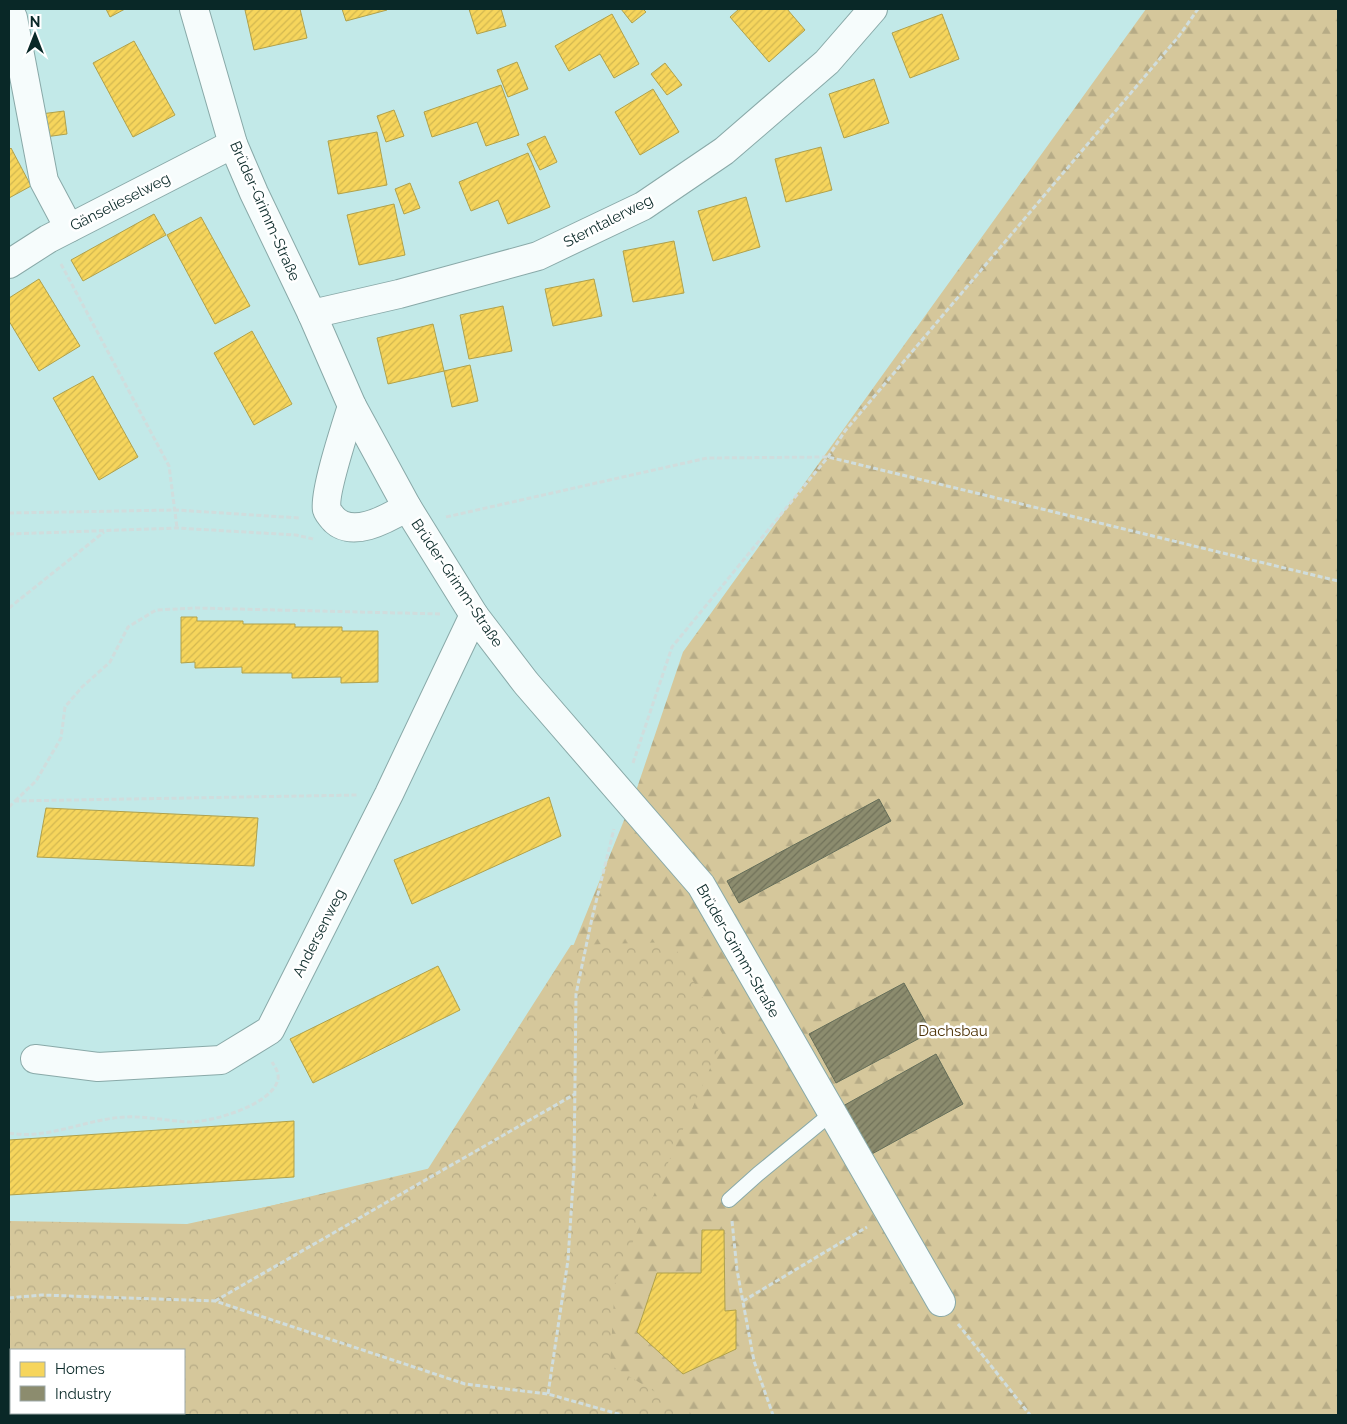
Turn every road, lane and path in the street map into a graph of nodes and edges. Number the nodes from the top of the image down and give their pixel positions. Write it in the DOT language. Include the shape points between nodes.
graph roads {
  1 [pos="194,9"];
  2 [pos="873,9"];
  3 [pos="1198,9"];
  4 [pos="9,10"];
  5 [pos="234,144"];
  6 [pos="58,234"];
  7 [pos="9,264"];
  8 [pos="312,314"];
  9 [pos="352,406"];
  10 [pos="828,457"];
  11 [pos="176,510"];
  12 [pos="327,510"];
  13 [pos="9,513"];
  14 [pos="412,515"];
  15 [pos="177,528"];
  16 [pos="105,531"];
  17 [pos="9,534"];
  18 [pos="314,539"];
  19 [pos="1338,581"];
  20 [pos="9,608"];
  21 [pos="474,615"];
  22 [pos="389,794"];
  23 [pos="622,796"];
  24 [pos="14,801"];
  25 [pos="9,807"];
  26 [pos="256,1038"];
  27 [pos="35,1059"];
  28 [pos="576,1093"];
  29 [pos="832,1114"];
  30 [pos="9,1133"];
  31 [pos="729,1200"];
  32 [pos="890,1214"];
  33 [pos="9,1298"];
  34 [pos="215,1301"];
  35 [pos="743,1301"];
  36 [pos="941,1302"];
  37 [pos="548,1394"];
  38 [pos="622,1415"];
  39 [pos="774,1415"];
  40 [pos="1030,1415"];
  1 -- 5 [label="street, Brüder-Grimm-Straße"];
  2 -- 8 [label="street, Sterntalerweg" via="827,62 724,151 643,206 538,256"];
  3 -- 10 [label="path" via="1179,36 845,431"];
  4 -- 6 [label="street"];
  5 -- 6 [label="street, Gänselieselweg"];
  5 -- 8 [label="street, Brüder-Grimm-Straße"];
  6 -- 7 [label="street, Gänselieselweg"];
  6 -- 11 [label="path" via="169,466"];
  8 -- 9 [label="street, Brüder-Grimm-Straße"];
  9 -- 12 [label="street" via="327,491"];
  9 -- 14 [label="street, Brüder-Grimm-Straße"];
  10 -- 14 [label="path" via="707,458"];
  10 -- 19 [label="path"];
  10 -- 23 [label="path" via="672,647"];
  11 -- 12 [label="path" via="299,518"];
  11 -- 13 [label="path"];
  11 -- 15 [label="path"];
  12 -- 14 [label="street, Brüder-Grimm-Straße" via="336,524 351,527"];
  14 -- 21 [label="street, Brüder-Grimm-Straße"];
  15 -- 16 [label="path"];
  15 -- 18 [label="path" via="296,535"];
  16 -- 17 [label="path"];
  16 -- 20 [label="path"];
  21 -- 22 [label="street, Andersenweg"];
  21 -- 23 [label="street, Brüder-Grimm-Straße" via="526,683"];
  21 -- 24 [label="path" via="195,608 156,610 128,627 110,662 65,707 61,738 36,781"];
  22 -- 24 [label="path"];
  22 -- 26 [label="street, Andersenweg" via="270,1030"];
  23 -- 28 [label="path" via="576,994"];
  23 -- 29 [label="street, Brüder-Grimm-Straße" via="701,885"];
  24 -- 25 [label="path"];
  26 -- 27 [label="street, Andersenweg" via="221,1060 98,1067"];
  26 -- 30 [label="path" via="277,1070 278,1080 268,1094 254,1104 221,1117 190,1122 124,1117 55,1132 22,1136"];
  28 -- 34 [label="path"];
  28 -- 37 [label="path" via="568,1260"];
  29 -- 31 [label="lane"];
  29 -- 32 [label="street, Brüder-Grimm-Straße"];
  31 -- 35 [label="path"];
  32 -- 35 [label="path"];
  32 -- 36 [label="street, Brüder-Grimm-Straße"];
  33 -- 34 [label="path" via="41,1295"];
  34 -- 37 [label="path" via="465,1384"];
  35 -- 39 [label="path" via="754,1361"];
  36 -- 40 [label="path"];
  37 -- 38 [label="path"];
}
